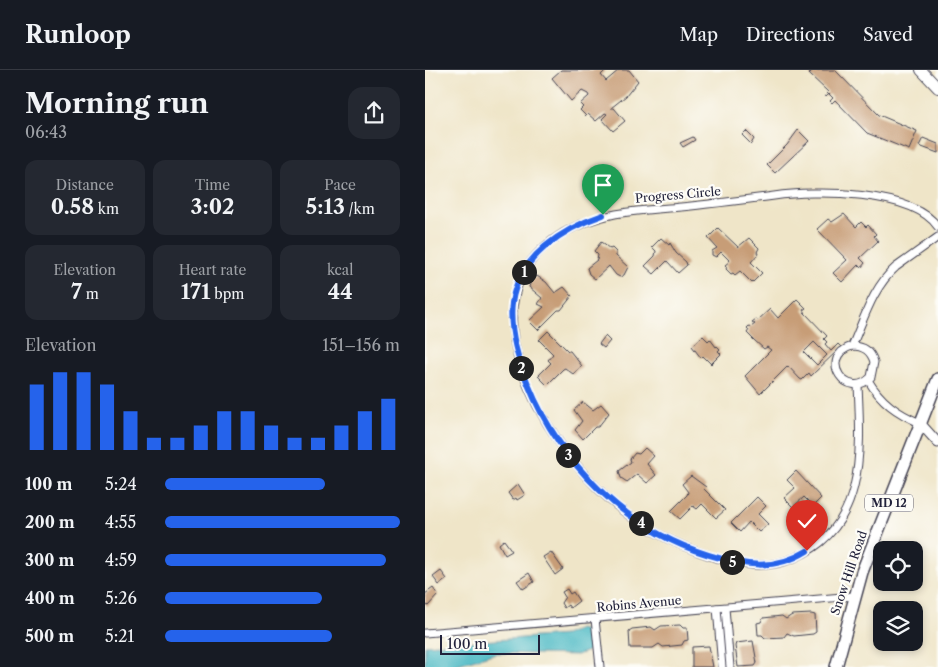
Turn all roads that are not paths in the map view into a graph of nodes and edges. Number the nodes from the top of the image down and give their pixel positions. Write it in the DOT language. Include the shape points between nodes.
graph roads {
  1 [pos="921,70"];
  2 [pos="938,88"];
  3 [pos="938,227"];
  4 [pos="938,237"];
  5 [pos="852,346"];
  6 [pos="938,379"];
  7 [pos="868,380"];
  8 [pos="858,385"];
  9 [pos="920,423"];
  10 [pos="938,443"];
  11 [pos="854,596"];
  12 [pos="721,608"];
  13 [pos="595,619"];
  14 [pos="425,633"];
  15 [pos="600,667"];
  16 [pos="722,667"];
  17 [pos="729,667"];
  18 [pos="836,667"];
  1 -- 2 [label="main road"];
  3 -- 8 [label="street, Progress Circle" via="928,216 902,205 836,192 796,193 618,212 592,219 553,240 530,262 512,302 515,343 521,367 539,409 567,453 606,497 651,530 726,561 747,566 783,562 807,551 835,528 852,497 858,470"];
  4 -- 5 [label="street" via="895,268 883,282"];
  5 -- 7 [label="street" via="864,348 873,356 874,368"];
  5 -- 8 [label="street" via="841,352 836,369 842,379"];
  6 -- 9 [label="main road, Snow Hill Road / MD 12"];
  7 -- 8 [label="street"];
  7 -- 9 [label="street" via="890,408"];
  9 -- 10 [label="street"];
  9 -- 11 [label="main road, Snow Hill Road / MD 12"];
  11 -- 12 [label="street, Robins Avenue"];
  11 -- 18 [label="main road, Snow Hill Road / MD 12"];
  12 -- 13 [label="street, Robins Avenue"];
  12 -- 16 [label="street"];
  12 -- 17 [label="street"];
  13 -- 14 [label="street, Robins Avenue"];
  13 -- 15 [label="street"];
}
